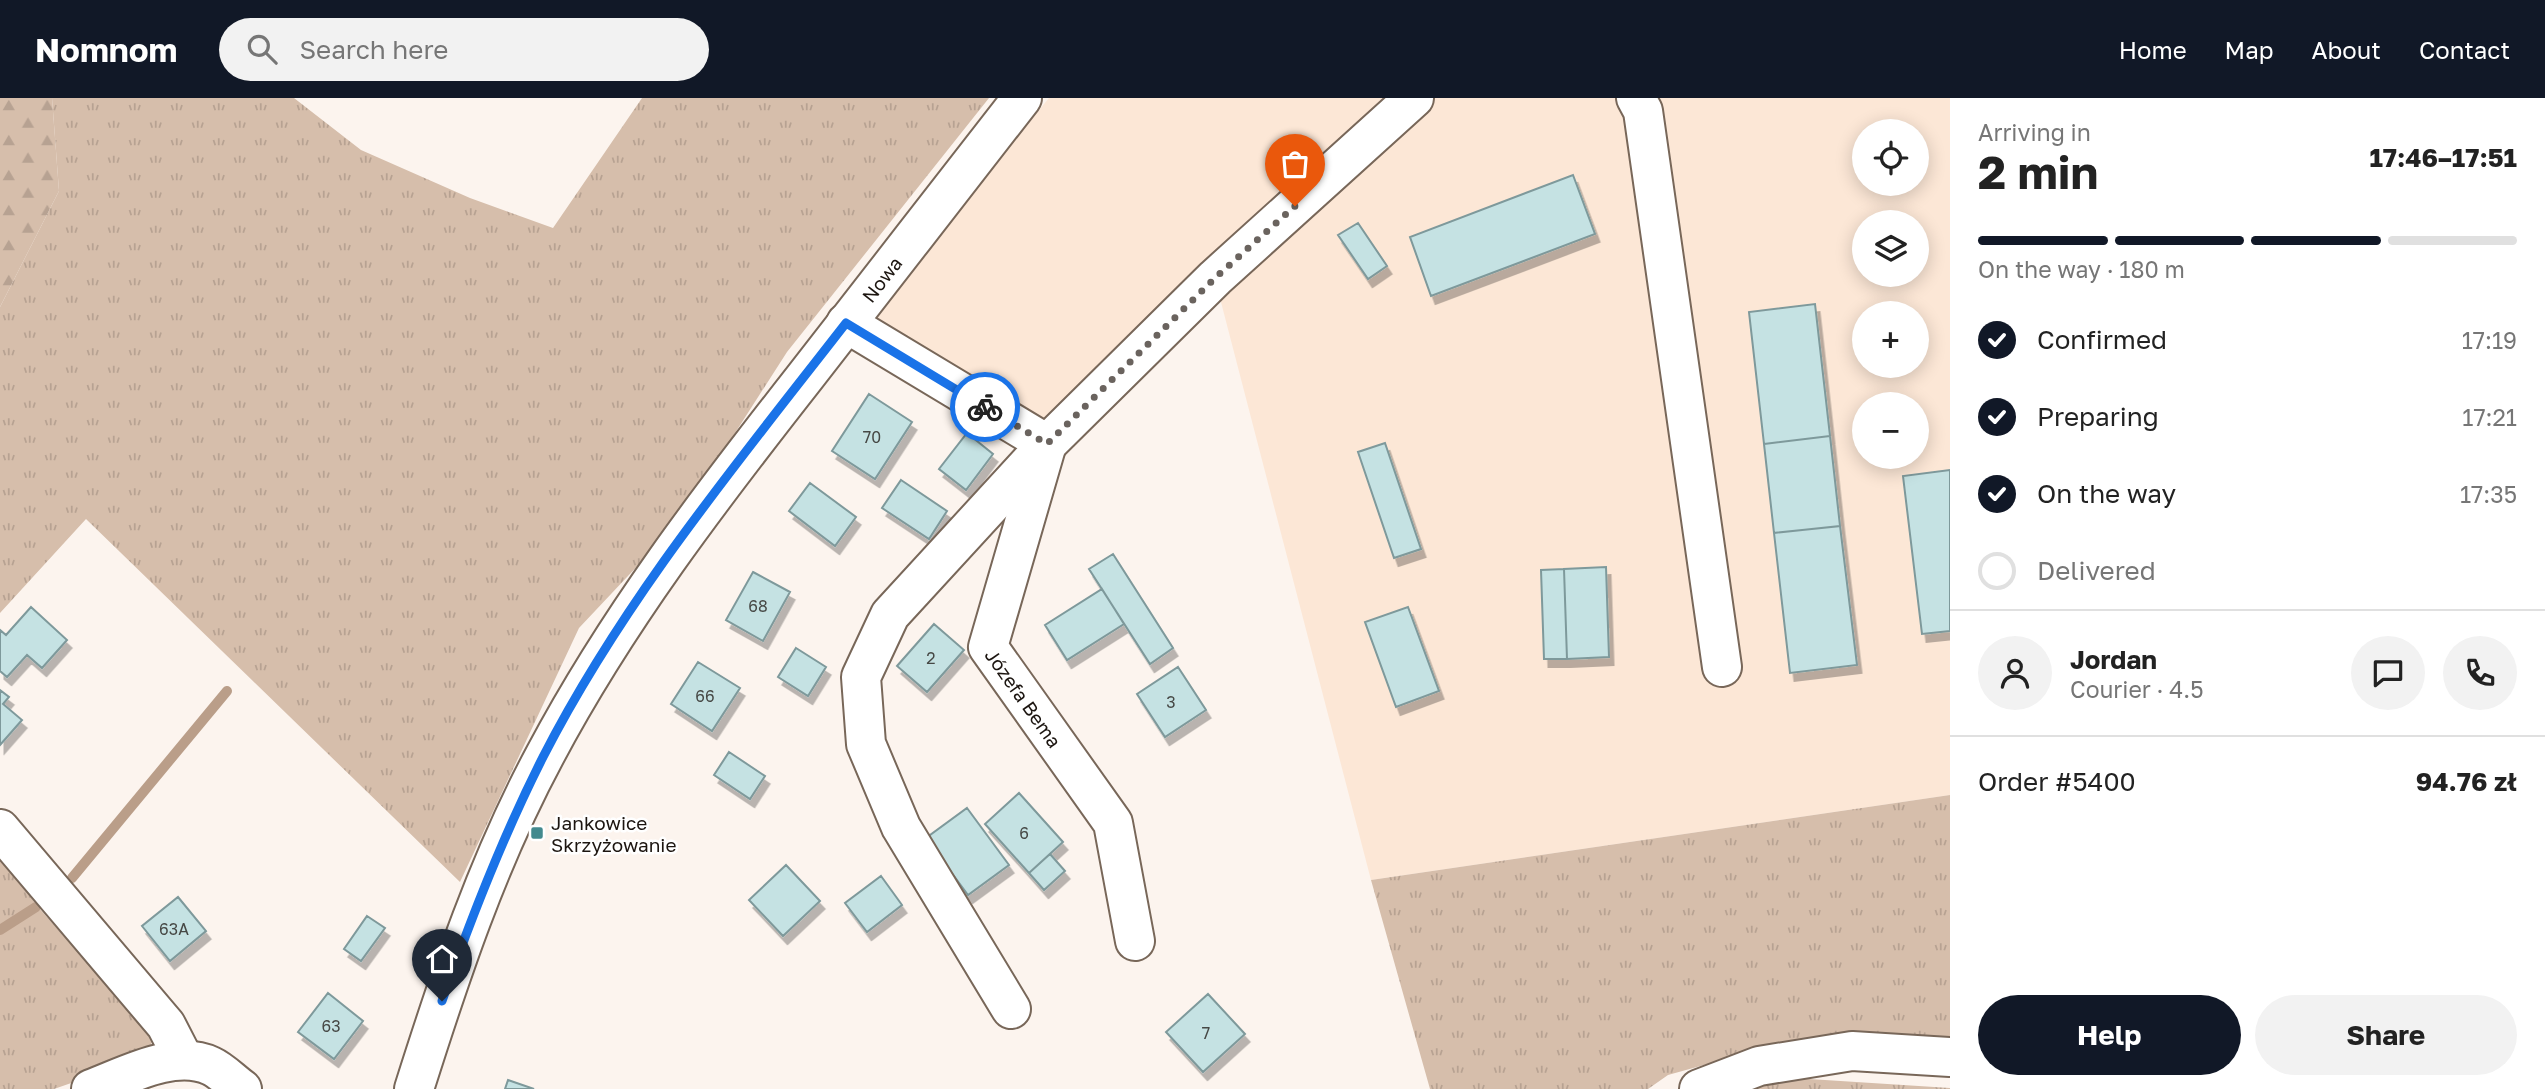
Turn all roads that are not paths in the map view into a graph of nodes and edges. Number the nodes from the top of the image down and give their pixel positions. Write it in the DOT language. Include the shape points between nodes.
graph roads {
  1 [pos="1022,98"];
  2 [pos="1414,98"];
  3 [pos="1636,98"];
  4 [pos="846,323"];
  5 [pos="1047,444"];
  6 [pos="1722,667"];
  7 [pos="0,829"];
  8 [pos="1135,941"];
  9 [pos="1011,1009"];
  10 [pos="1950,1057"];
  11 [pos="184,1060"];
  12 [pos="91,1089"];
  13 [pos="242,1089"];
  14 [pos="414,1089"];
  15 [pos="1699,1089"];
  1 -- 4 [label="street, Nowa"];
  2 -- 5 [label="street, Józefa Bema" via="1215,278"];
  3 -- 6 [label="street" via="1643,111"];
  4 -- 5 [label="street"];
  4 -- 14 [label="street, Nowa" via="644,589 544,756 478,901"];
  5 -- 8 [label="street, Józefa Bema" via="988,647 1113,823"];
  5 -- 9 [label="street, Józefa Bema" via="890,615 861,677 866,744 901,827"];
  7 -- 11 [label="street" via="166,1025"];
  10 -- 15 [label="street" via="1852,1051 1759,1066"];
  11 -- 12 [label="street" via="156,1065"];
  11 -- 13 [label="street" via="211,1066"];
}
